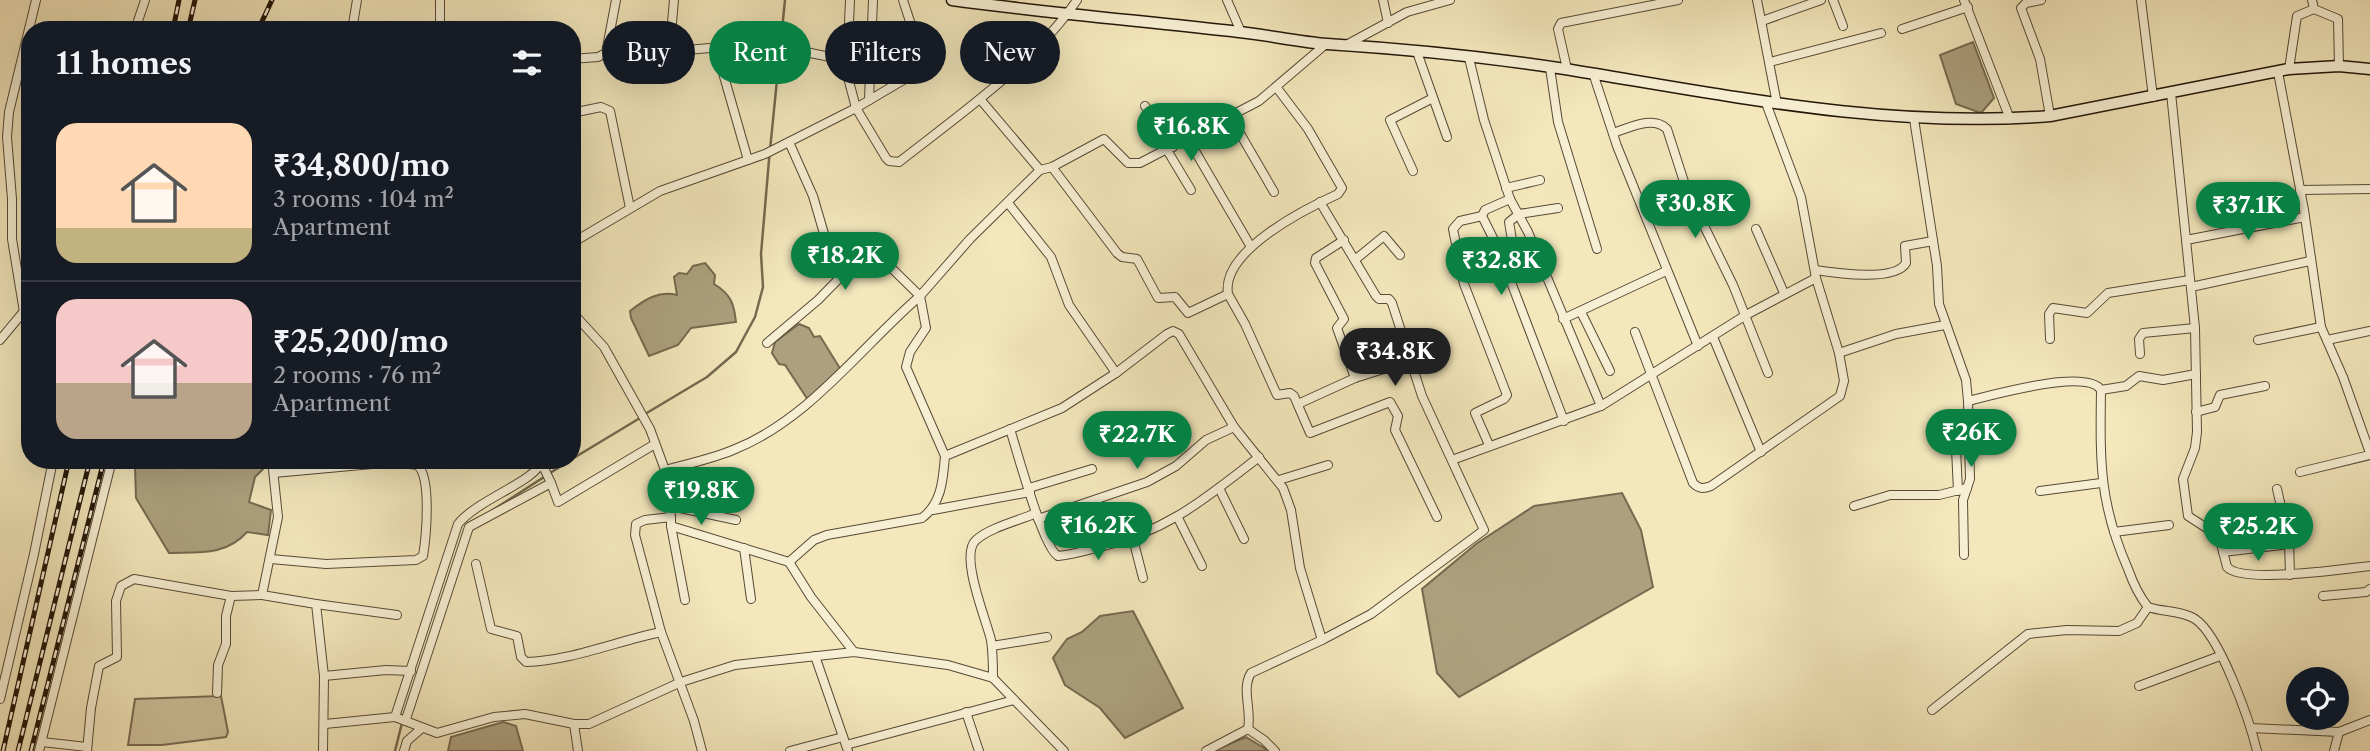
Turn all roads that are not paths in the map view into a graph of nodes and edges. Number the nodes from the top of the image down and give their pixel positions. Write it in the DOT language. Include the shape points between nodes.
graph roads {
  1 [pos="36,0"];
  2 [pos="357,0"];
  3 [pos="440,0"];
  4 [pos="616,0"];
  5 [pos="674,0"];
  6 [pos="850,0"];
  7 [pos="873,0"];
  8 [pos="903,0"];
  9 [pos="952,0"];
  10 [pos="1077,0"];
  11 [pos="1227,0"];
  12 [pos="1383,0"];
  13 [pos="1450,0"];
  14 [pos="1678,0"];
  15 [pos="1757,0"];
  16 [pos="1821,0"];
  17 [pos="1833,0"];
  18 [pos="2041,0"];
  19 [pos="2141,0"];
  20 [pos="144,1"];
  21 [pos="1966,4"];
  22 [pos="2313,5"];
  23 [pos="1066,16"];
  24 [pos="31,21"];
  25 [pos="138,21"];
  26 [pos="354,21"];
  27 [pos="440,21"];
  28 [pos="849,21"];
  29 [pos="1762,21"];
  30 [pos="1388,23"];
  31 [pos="1843,26"];
  32 [pos="1902,29"];
  33 [pos="1241,32"];
  34 [pos="1881,33"];
  35 [pos="1326,44"];
  36 [pos="1348,44"];
  37 [pos="1417,52"];
  38 [pos="581,58"];
  39 [pos="1469,58"];
  40 [pos="1770,62"];
  41 [pos="21,66"];
  42 [pos="2339,66"];
  43 [pos="1550,68"];
  44 [pos="1567,69"];
  45 [pos="2370,69"];
  46 [pos="2284,71"];
  47 [pos="1594,76"];
  48 [pos="850,84"];
  49 [pos="1277,88"];
  50 [pos="2171,93"];
  51 [pos="2153,97"];
  52 [pos="1433,98"];
  53 [pos="980,99"];
  54 [pos="869,100"];
  55 [pos="1771,103"];
  56 [pos="1145,106"];
  57 [pos="856,108"];
  58 [pos="581,111"];
  59 [pos="2050,116"];
  60 [pos="1231,118"];
  61 [pos="1914,119"];
  62 [pos="2010,119"];
  63 [pos="1613,133"];
  64 [pos="1447,137"];
  65 [pos="1188,139"];
  66 [pos="789,142"];
  67 [pos="1170,148"];
  68 [pos="748,159"];
  69 [pos="1052,167"];
  70 [pos="1040,170"];
  71 [pos="1413,171"];
  72 [pos="1540,180"];
  73 [pos="1506,188"];
  74 [pos="2370,189"];
  75 [pos="1191,190"];
  76 [pos="2300,190"];
  77 [pos="1274,192"];
  78 [pos="1510,199"];
  79 [pos="1320,202"];
  80 [pos="1007,203"];
  81 [pos="629,208"];
  82 [pos="1558,208"];
  83 [pos="1519,214"];
  84 [pos="1482,216"];
  85 [pos="2305,217"];
  86 [pos="1756,229"];
  87 [pos="0,232"];
  88 [pos="12,234"];
  89 [pos="581,237"];
  90 [pos="825,237"];
  91 [pos="1344,240"];
  92 [pos="2186,240"];
  93 [pos="1933,241"];
  94 [pos="1251,247"];
  95 [pos="1498,248"];
  96 [pos="1597,249"];
  97 [pos="1400,255"];
  98 [pos="1356,259"];
  99 [pos="2310,261"];
  100 [pos="1667,271"];
  101 [pos="1815,274"];
  102 [pos="21,277"];
  103 [pos="2191,284"];
  104 [pos="1228,293"];
  105 [pos="1784,293"];
  106 [pos="919,296"];
  107 [pos="1581,312"];
  108 [pos="1746,315"];
  109 [pos="21,318"];
  110 [pos="1563,319"];
  111 [pos="581,322"];
  112 [pos="1945,325"];
  113 [pos="2321,327"];
  114 [pos="2195,328"];
  115 [pos="2370,331"];
  116 [pos="1635,332"];
  117 [pos="1713,337"];
  118 [pos="2050,339"];
  119 [pos="0,340"];
  120 [pos="2258,340"];
  121 [pos="2327,340"];
  122 [pos="767,344"];
  123 [pos="1698,346"];
  124 [pos="1839,353"];
  125 [pos="2140,354"];
  126 [pos="1412,360"];
  127 [pos="1610,371"];
  128 [pos="1116,373"];
  129 [pos="1768,373"];
  130 [pos="2196,374"];
  131 [pos="1652,375"];
  132 [pos="1354,379"];
  133 [pos="2265,386"];
  134 [pos="2101,390"];
  135 [pos="1968,401"];
  136 [pos="1298,404"];
  137 [pos="1601,406"];
  138 [pos="2196,412"];
  139 [pos="1564,421"];
  140 [pos="2366,426"];
  141 [pos="1234,427"];
  142 [pos="1010,429"];
  143 [pos="655,444"];
  144 [pos="1489,445"];
  145 [pos="1956,449"];
  146 [pos="1761,452"];
  147 [pos="2370,454"];
  148 [pos="945,456"];
  149 [pos="1259,457"];
  150 [pos="1452,460"];
  151 [pos="1328,465"];
  152 [pos="50,469"];
  153 [pos="110,469"];
  154 [pos="273,469"];
  155 [pos="318,469"];
  156 [pos="420,469"];
  157 [pos="537,469"];
  158 [pos="545,469"];
  159 [pos="1092,469"];
  160 [pos="665,470"];
  161 [pos="2300,472"];
  162 [pos="274,473"];
  163 [pos="1279,480"];
  164 [pos="551,483"];
  165 [pos="2101,483"];
  166 [pos="1219,488"];
  167 [pos="1967,488"];
  168 [pos="2277,489"];
  169 [pos="1030,490"];
  170 [pos="1958,491"];
  171 [pos="2040,491"];
  172 [pos="671,506"];
  173 [pos="1854,506"];
  174 [pos="933,510"];
  175 [pos="1037,516"];
  176 [pos="671,517"];
  177 [pos="1437,517"];
  178 [pos="1178,518"];
  179 [pos="736,520"];
  180 [pos="2169,525"];
  181 [pos="671,526"];
  182 [pos="2114,532"];
  183 [pos="1133,539"];
  184 [pos="1244,539"];
  185 [pos="2290,544"];
  186 [pos="744,548"];
  187 [pos="2223,552"];
  188 [pos="1964,555"];
  189 [pos="271,559"];
  190 [pos="789,562"];
  191 [pos="476,564"];
  192 [pos="1202,566"];
  193 [pos="2370,566"];
  194 [pos="2290,575"];
  195 [pos="1143,578"];
  196 [pos="2370,589"];
  197 [pos="262,595"];
  198 [pos="231,596"];
  199 [pos="2323,596"];
  200 [pos="685,600"];
  201 [pos="751,600"];
  202 [pos="316,604"];
  203 [pos="2148,607"];
  204 [pos="397,615"];
  205 [pos="662,632"];
  206 [pos="1047,637"];
  207 [pos="1322,640"];
  208 [pos="992,646"];
  209 [pos="854,652"];
  210 [pos="814,656"];
  211 [pos="2220,656"];
  212 [pos="411,671"];
  213 [pos="324,676"];
  214 [pos="993,678"];
  215 [pos="681,681"];
  216 [pos="2139,686"];
  217 [pos="217,693"];
  218 [pos="0,699"];
  219 [pos="1014,700"];
  220 [pos="1932,710"];
  221 [pos="966,712"];
  222 [pos="400,718"];
  223 [pos="2370,720"];
  224 [pos="325,724"];
  225 [pos="574,724"];
  226 [pos="422,728"];
  227 [pos="2251,728"];
  228 [pos="1248,729"];
  229 [pos="2339,732"];
  230 [pos="846,744"];
  231 [pos="41,746"];
  232 [pos="87,749"];
  233 [pos="323,751"];
  234 [pos="404,751"];
  235 [pos="578,751"];
  236 [pos="702,751"];
  237 [pos="790,751"];
  238 [pos="979,751"];
  239 [pos="1064,751"];
  240 [pos="1206,751"];
  241 [pos="1275,751"];
  242 [pos="2257,751"];
  243 [pos="2334,751"];
  1 -- 24 [label="street"];
  2 -- 26 [label="street"];
  3 -- 27 [label="street"];
  4 -- 38 [label="street" via="606,53"];
  5 -- 68 [label="street" via="670,46 676,51 710,48 718,52"];
  6 -- 28 [label="street"];
  7 -- 54 [label="street"];
  8 -- 54 [label="street" via="918,66 910,76"];
  9 -- 23 [label="main road"];
  10 -- 23 [label="street"];
  11 -- 33 [label="street"];
  12 -- 30 [label="street"];
  13 -- 30 [label="street" via="1415,9"];
  14 -- 44 [label="street" via="1561,23 1558,29"];
  15 -- 29 [label="street"];
  16 -- 29 [label="street"];
  17 -- 31 [label="street"];
  18 -- 59 [label="street" via="2023,5 2021,12 2040,59"];
  19 -- 51 [label="street"];
  20 -- 25 [label="street"];
  21 -- 32 [label="street"];
  21 -- 62 [label="street"];
  22 -- 42 [label="street" via="2338,19"];
  22 -- 46 [label="street" via="2297,16"];
  23 -- 33 [label="main road"];
  23 -- 53 [label="street"];
  29 -- 40 [label="street"];
  30 -- 36 [label="street"];
  33 -- 35 [label="main road"];
  34 -- 40 [label="street"];
  35 -- 36 [label="main road"];
  35 -- 49 [label="street"];
  36 -- 37 [label="main road"];
  37 -- 39 [label="main road"];
  37 -- 52 [label="street"];
  39 -- 43 [label="main road"];
  39 -- 73 [label="street"];
  40 -- 55 [label="street"];
  41 -- 88 [label="street" via="8,124"];
  42 -- 45 [label="main road"];
  42 -- 46 [label="main road"];
  43 -- 44 [label="main road"];
  43 -- 96 [label="street" via="1558,122"];
  44 -- 47 [label="main road"];
  46 -- 50 [label="main road"];
  46 -- 76 [label="street"];
  47 -- 55 [label="main road"];
  47 -- 63 [label="street"];
  48 -- 57 [label="street"];
  49 -- 60 [label="street"];
  49 -- 79 [label="street" via="1308,129 1342,188"];
  50 -- 51 [label="main road"];
  50 -- 92 [label="street"];
  51 -- 59 [label="main road"];
  52 -- 64 [label="street"];
  52 -- 71 [label="street" via="1390,120"];
  53 -- 57 [label="street" via="896,162 886,158"];
  53 -- 70 [label="street"];
  54 -- 57 [label="street"];
  55 -- 61 [label="main road"];
  55 -- 101 [label="street" via="1801,198"];
  56 -- 67 [label="street"];
  57 -- 66 [label="street"];
  58 -- 81 [label="street" via="601,107 610,111"];
  59 -- 62 [label="main road"];
  60 -- 65 [label="street"];
  60 -- 77 [label="street"];
  61 -- 62 [label="main road"];
  61 -- 93 [label="street"];
  63 -- 100 [label="street"];
  63 -- 108 [label="street" via="1651,122 1667,129 1687,191"];
  65 -- 67 [label="street"];
  65 -- 94 [label="street"];
  66 -- 68 [label="street"];
  66 -- 90 [label="street"];
  67 -- 69 [label="street" via="1132,165 1104,139"];
  67 -- 75 [label="street"];
  68 -- 81 [label="street" via="677,183"];
  69 -- 70 [label="street"];
  69 -- 104 [label="street" via="1117,253 1137,259 1158,298 1175,297 1188,313"];
  70 -- 80 [label="street"];
  72 -- 73 [label="street"];
  73 -- 78 [label="street"];
  74 -- 76 [label="street"];
  76 -- 85 [label="street"];
  78 -- 83 [label="street"];
  78 -- 84 [label="street" via="1485,210"];
  79 -- 91 [label="street"];
  79 -- 94 [label="street"];
  80 -- 106 [label="street"];
  80 -- 128 [label="street" via="1051,257 1069,305"];
  81 -- 89 [label="street"];
  82 -- 83 [label="street"];
  83 -- 95 [label="street" via="1509,222 1513,238"];
  83 -- 110 [label="street"];
  84 -- 95 [label="street"];
  84 -- 144 [label="street" via="1460,221 1452,229 1464,284 1507,395 1476,412"];
  85 -- 92 [label="street"];
  85 -- 99 [label="street"];
  86 -- 105 [label="street"];
  87 -- 88 [label="street"];
  88 -- 102 [label="street"];
  91 -- 98 [label="street"];
  91 -- 132 [label="street" via="1315,263 1344,318 1337,328"];
  92 -- 103 [label="street"];
  93 -- 101 [label="street" via="1905,246 1902,268 1861,276"];
  93 -- 112 [label="street"];
  94 -- 104 [label="street" via="1232,268"];
  95 -- 139 [label="street"];
  97 -- 98 [label="street" via="1384,236"];
  98 -- 126 [label="street" via="1378,298 1392,303"];
  99 -- 103 [label="street"];
  99 -- 113 [label="street"];
  100 -- 107 [label="street"];
  100 -- 123 [label="street"];
  101 -- 105 [label="street"];
  101 -- 124 [label="street"];
  103 -- 114 [label="street"];
  103 -- 118 [label="street" via="2111,292 2087,313 2053,308"];
  104 -- 136 [label="street" via="1277,395 1292,394"];
  105 -- 108 [label="street"];
  106 -- 122 [label="street" via="870,247"];
  106 -- 148 [label="street" via="926,328 906,367"];
  106 -- 160 [label="street" via="825,388 784,420 733,450"];
  107 -- 110 [label="street"];
  107 -- 127 [label="street"];
  108 -- 117 [label="street"];
  108 -- 129 [label="street"];
  109 -- 119 [label="street"];
  110 -- 137 [label="street"];
  111 -- 143 [label="street" via="604,347"];
  112 -- 124 [label="street" via="1896,334"];
  112 -- 135 [label="street" via="1966,380"];
  113 -- 120 [label="street"];
  113 -- 121 [label="street"];
  114 -- 125 [label="street" via="2143,333"];
  114 -- 130 [label="street"];
  115 -- 121 [label="street"];
  116 -- 131 [label="street"];
  117 -- 123 [label="street"];
  117 -- 146 [label="street"];
  121 -- 140 [label="street"];
  123 -- 131 [label="street"];
  124 -- 146 [label="street" via="1844,381 1840,396"];
  126 -- 132 [label="street"];
  126 -- 150 [label="street" via="1423,397"];
  128 -- 141 [label="street" via="1177,331"];
  128 -- 142 [label="street" via="1062,408"];
  130 -- 134 [label="street" via="2163,380 2139,376 2126,386"];
  130 -- 138 [label="street"];
  131 -- 137 [label="street"];
  131 -- 146 [label="street" via="1697,487 1711,486"];
  132 -- 136 [label="street"];
  133 -- 138 [label="street" via="2220,395 2215,407"];
  134 -- 135 [label="street" via="2089,382 2059,382"];
  134 -- 165 [label="street"];
  135 -- 167 [label="street"];
  136 -- 177 [label="street" via="1308,431 1313,432 1390,402 1398,416 1395,429"];
  137 -- 139 [label="street"];
  138 -- 187 [label="street" via="2197,441 2183,479 2187,512 2191,519 2215,531"];
  139 -- 144 [label="street"];
  140 -- 147 [label="street"];
  141 -- 149 [label="street"];
  141 -- 175 [label="street" via="1206,440 1176,466 1147,482"];
  142 -- 148 [label="street"];
  142 -- 169 [label="street"];
  143 -- 160 [label="street"];
  143 -- 164 [label="street" via="558,502"];
  144 -- 150 [label="street"];
  145 -- 170 [label="street"];
  147 -- 161 [label="street"];
  148 -- 174 [label="street"];
  149 -- 163 [label="street"];
  149 -- 166 [label="street"];
  150 -- 207 [label="street" via="1483,531 1371,614"];
  151 -- 163 [label="street"];
  152 -- 218 [label="street"];
  153 -- 231 [label="street"];
  154 -- 162 [label="street"];
  155 -- 162 [label="street"];
  156 -- 189 [label="street" via="426,523 423,556 326,564"];
  157 -- 212 [label="street" via="475,506 458,524"];
  158 -- 164 [label="street"];
  159 -- 169 [label="street"];
  160 -- 172 [label="street"];
  162 -- 189 [label="street" via="278,517"];
  163 -- 207 [label="street" via="1291,510 1300,568"];
  164 -- 222 [label="street" via="468,527"];
  165 -- 171 [label="street"];
  165 -- 182 [label="street"];
  166 -- 178 [label="street"];
  166 -- 184 [label="street"];
  167 -- 170 [label="street"];
  167 -- 188 [label="street"];
  168 -- 185 [label="street"];
  169 -- 174 [label="street"];
  169 -- 175 [label="street"];
  170 -- 173 [label="street" via="1890,495"];
  172 -- 176 [label="street"];
  172 -- 179 [label="street"];
  174 -- 190 [label="street" via="915,520 827,535"];
  175 -- 183 [label="street" via="1058,556"];
  175 -- 208 [label="street" via="984,535 970,549"];
  176 -- 181 [label="street"];
  176 -- 205 [label="street" via="639,521 634,529"];
  178 -- 183 [label="street"];
  178 -- 192 [label="street"];
  180 -- 182 [label="street"];
  181 -- 186 [label="street"];
  181 -- 200 [label="street"];
  182 -- 203 [label="street"];
  183 -- 195 [label="street"];
  185 -- 187 [label="street"];
  185 -- 194 [label="street"];
  186 -- 190 [label="street"];
  186 -- 201 [label="street"];
  187 -- 194 [label="street" via="2230,571"];
  189 -- 197 [label="street"];
  190 -- 209 [label="street"];
  191 -- 205 [label="street" via="491,629 517,636 526,662 570,656"];
  193 -- 194 [label="street"];
  196 -- 199 [label="street"];
  197 -- 198 [label="street"];
  197 -- 202 [label="street"];
  198 -- 217 [label="street"];
  198 -- 232 [label="street" via="134,579 121,586 116,601 117,657 99,666"];
  202 -- 204 [label="street"];
  202 -- 213 [label="street"];
  203 -- 211 [label="street" via="2198,621"];
  203 -- 220 [label="street" via="2137,623 2119,631 2028,634"];
  205 -- 215 [label="street"];
  206 -- 208 [label="street"];
  207 -- 228 [label="street" via="1251,673 1246,687"];
  208 -- 214 [label="street"];
  209 -- 210 [label="street"];
  209 -- 214 [label="street" via="948,665"];
  210 -- 215 [label="street" via="735,665"];
  210 -- 230 [label="street"];
  211 -- 216 [label="street"];
  211 -- 227 [label="street"];
  212 -- 213 [label="street"];
  212 -- 222 [label="street"];
  213 -- 224 [label="street"];
  214 -- 219 [label="street"];
  215 -- 225 [label="street" via="589,724"];
  215 -- 236 [label="street"];
  219 -- 221 [label="street"];
  219 -- 239 [label="street"];
  221 -- 230 [label="street"];
  221 -- 238 [label="street"];
  222 -- 224 [label="street"];
  222 -- 226 [label="street"];
  223 -- 229 [label="street"];
  224 -- 233 [label="street"];
  225 -- 226 [label="street" via="517,714 446,732"];
  225 -- 235 [label="street"];
  226 -- 234 [label="street" via="407,741"];
  227 -- 229 [label="street"];
  227 -- 242 [label="street"];
  228 -- 240 [label="street"];
  228 -- 241 [label="street"];
  229 -- 243 [label="street"];
  230 -- 237 [label="street"];
  231 -- 232 [label="street"];
}
